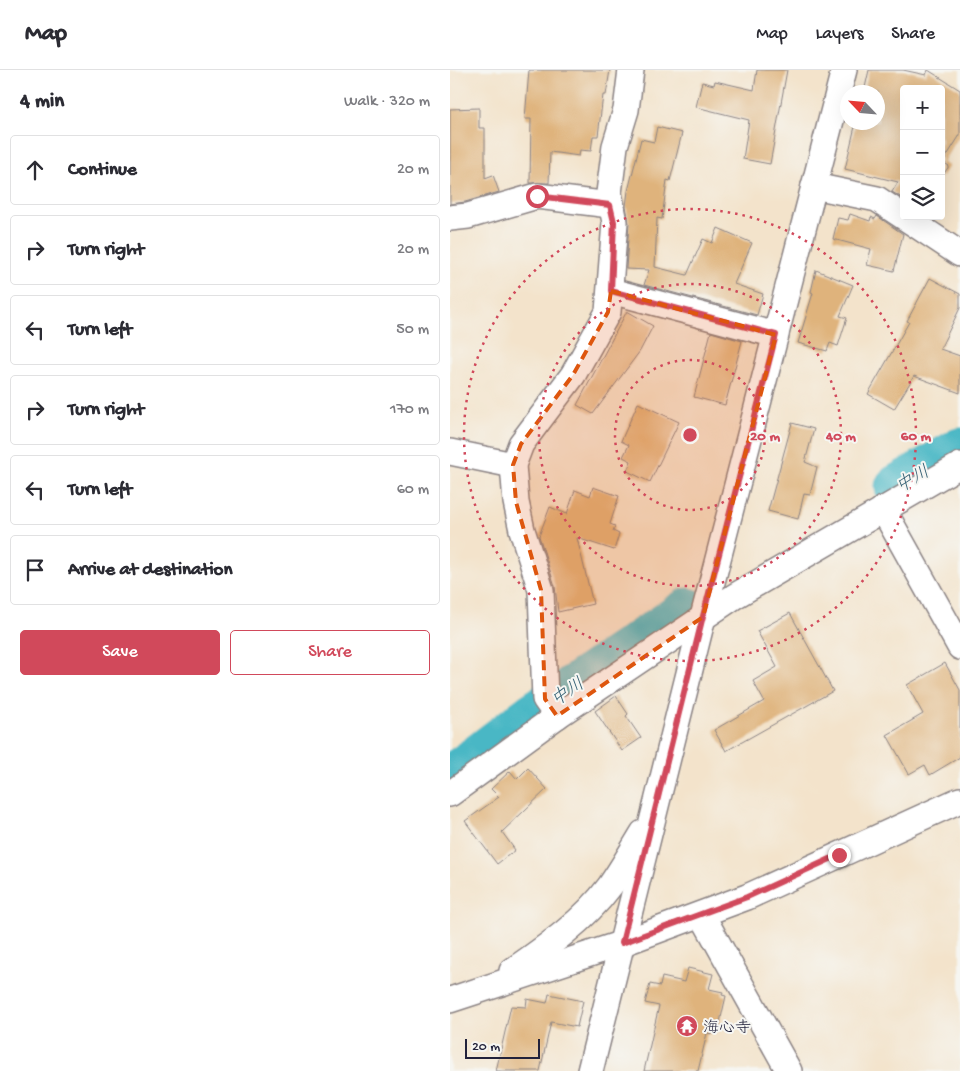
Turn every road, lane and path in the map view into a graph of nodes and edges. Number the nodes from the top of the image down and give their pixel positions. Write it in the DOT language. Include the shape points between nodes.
graph roads {
  1 [pos="631,70"];
  2 [pos="844,70"];
  3 [pos="814,186"];
  4 [pos="610,205"];
  5 [pos="450,218"];
  6 [pos="960,254"];
  7 [pos="611,291"];
  8 [pos="776,335"];
  9 [pos="450,452"];
  10 [pos="514,465"];
  11 [pos="960,465"];
  12 [pos="882,509"];
  13 [pos="703,616"];
  14 [pos="960,647"];
  15 [pos="552,708"];
  16 [pos="450,794"];
  17 [pos="960,800"];
  18 [pos="656,812"];
  19 [pos="702,915"];
  20 [pos="622,943"];
  21 [pos="492,986"];
  22 [pos="450,1000"];
  23 [pos="590,1071"];
  24 [pos="789,1071"];
  1 -- 4 [label="street" via="626,110 615,146"];
  2 -- 3 [label="street"];
  3 -- 6 [label="street" via="877,200"];
  3 -- 8 [label="street"];
  4 -- 5 [label="street" via="537,196"];
  4 -- 7 [label="street" via="614,222"];
  7 -- 8 [label="street"];
  7 -- 10 [label="street" via="608,312 573,375 521,444"];
  8 -- 13 [label="street"];
  9 -- 10 [label="street"];
  10 -- 15 [label="street" via="516,502 522,530 541,590"];
  11 -- 12 [label="street"];
  12 -- 13 [label="street"];
  12 -- 14 [label="street"];
  13 -- 15 [label="street"];
  13 -- 18 [label="street"];
  15 -- 16 [label="street"];
  17 -- 19 [label="street"];
  18 -- 20 [label="street"];
  18 -- 21 [label="street" via="611,885 587,913"];
  19 -- 20 [label="street"];
  19 -- 24 [label="street"];
  20 -- 21 [label="street"];
  20 -- 23 [label="street"];
  21 -- 22 [label="street"];
}
